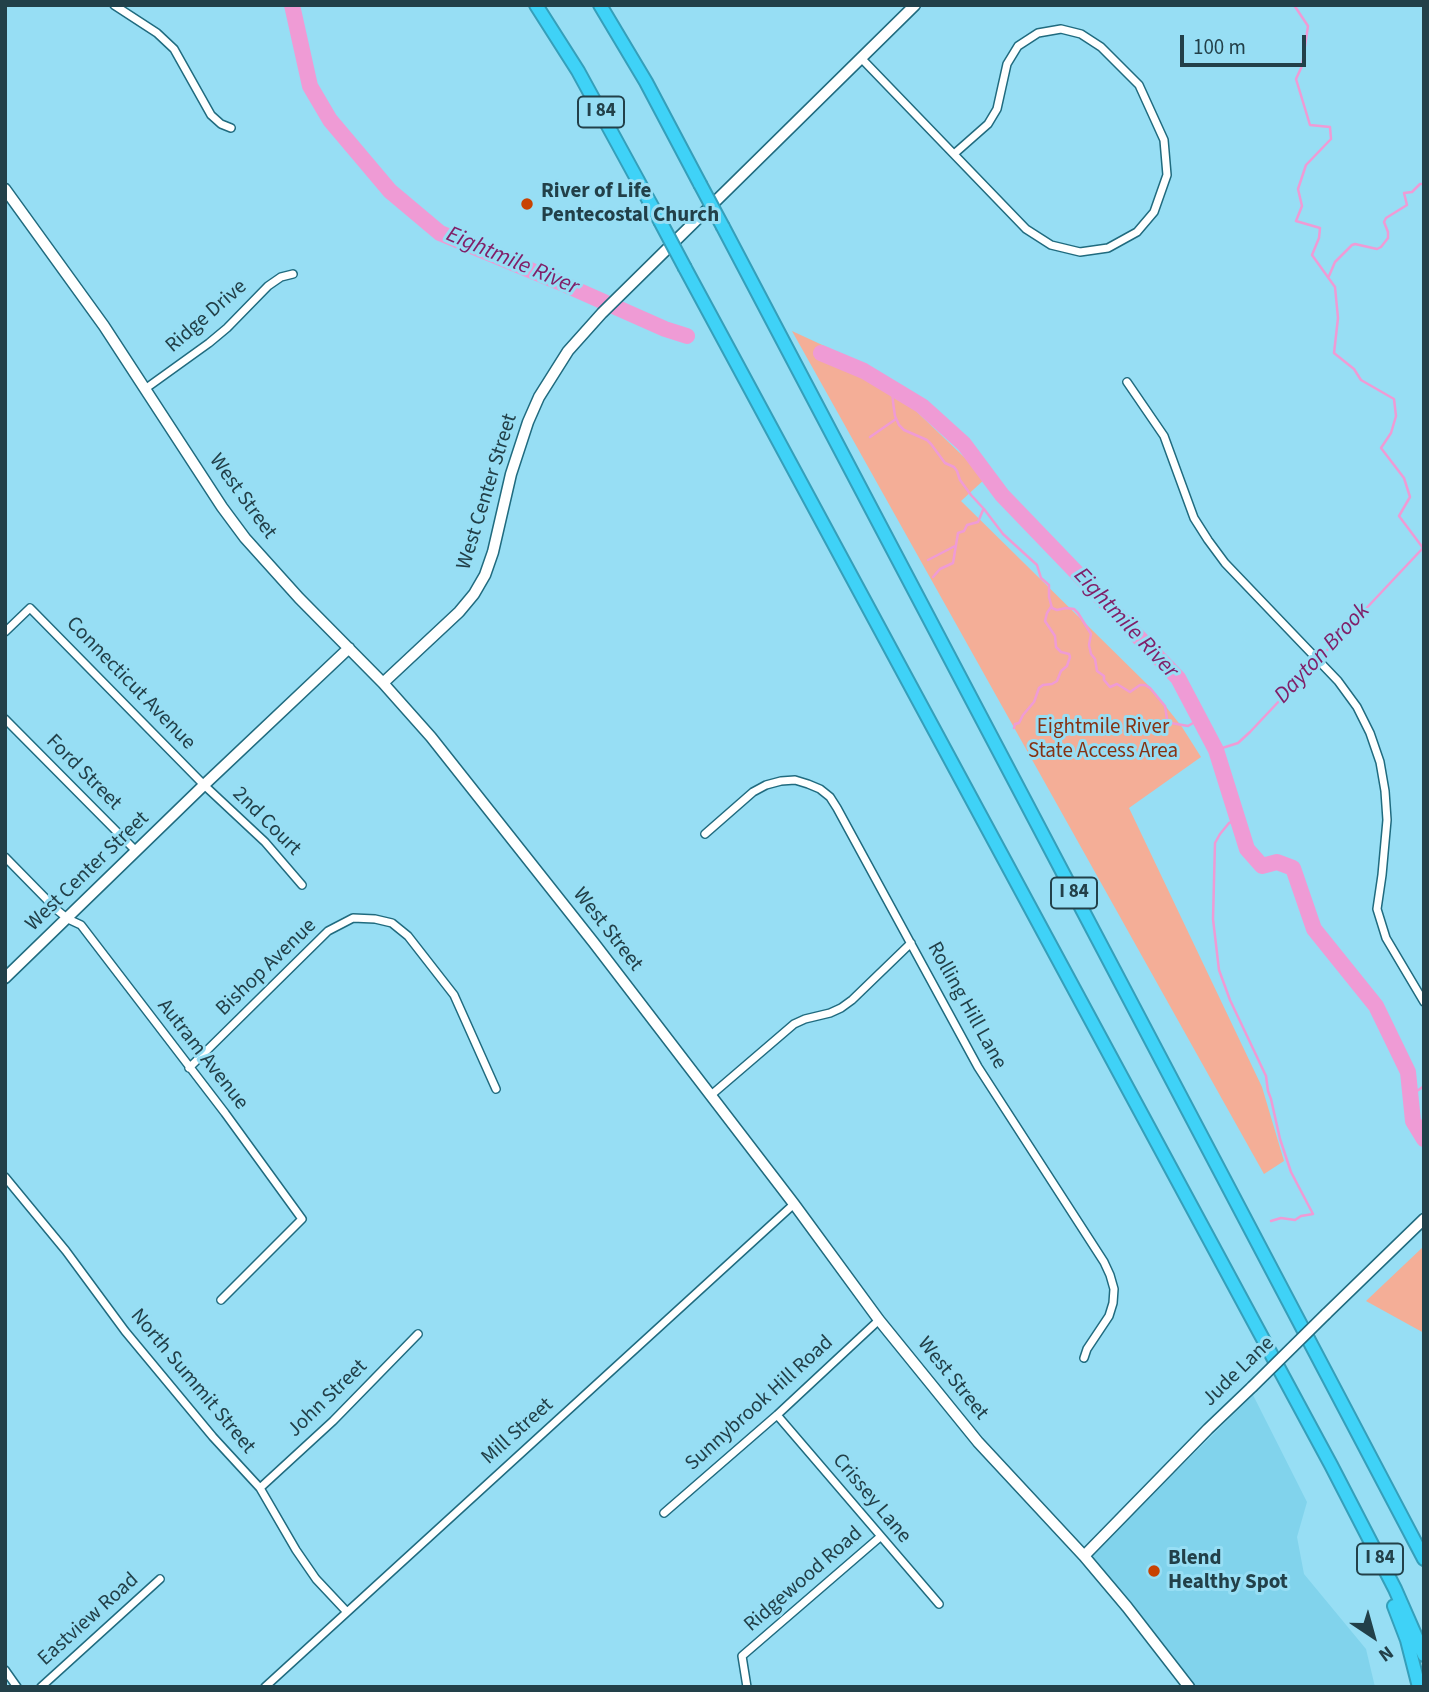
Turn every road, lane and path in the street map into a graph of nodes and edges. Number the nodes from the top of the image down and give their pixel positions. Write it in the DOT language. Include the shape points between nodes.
graph roads {
  1 [pos="114,5"];
  2 [pos="536,5"];
  3 [pos="600,5"];
  4 [pos="915,5"];
  5 [pos="861,58"];
  6 [pos="231,128"];
  7 [pos="954,154"];
  8 [pos="5,189"];
  9 [pos="293,274"];
  10 [pos="1127,382"];
  11 [pos="145,389"];
  12 [pos="5,632"];
  13 [pos="349,648"];
  14 [pos="383,683"];
  15 [pos="5,719"];
  16 [pos="204,785"];
  17 [pos="705,834"];
  18 [pos="136,851"];
  19 [pos="5,857"];
  20 [pos="302,885"];
  21 [pos="68,919"];
  22 [pos="911,943"];
  23 [pos="5,978"];
  24 [pos="1424,1002"];
  25 [pos="189,1068"];
  26 [pos="496,1089"];
  27 [pos="710,1096"];
  28 [pos="7,1181"];
  29 [pos="794,1203"];
  30 [pos="1424,1219"];
  31 [pos="221,1300"];
  32 [pos="879,1320"];
  33 [pos="418,1334"];
  34 [pos="1084,1358"];
  35 [pos="777,1415"];
  36 [pos="1331,1465"];
  37 [pos="260,1488"];
  38 [pos="664,1513"];
  39 [pos="880,1537"];
  40 [pos="1084,1556"];
  41 [pos="1424,1559"];
  42 [pos="159,1579"];
  43 [pos="939,1604"];
  44 [pos="347,1612"];
  45 [pos="1424,1655"];
  46 [pos="5,1670"];
  47 [pos="17,1687"];
  48 [pos="41,1687"];
  49 [pos="265,1687"];
  50 [pos="747,1687"];
  51 [pos="1189,1687"];
  52 [pos="1419,1687"];
  1 -- 6 [label="street" via="174,49 211,115"];
  2 -- 36 [label="highway, I 84, bridge" via="578,71 660,221"];
  3 -- 41 [label="highway, I 84, bridge" via="701,184"];
  4 -- 5 [label="main road, West Center Street"];
  5 -- 7 [label="street"];
  5 -- 14 [label="main road, West Center Street" via="568,351 528,422 485,575 459,612"];
  7 -- 7 [label="street" via="1026,229 1051,245 1080,252 1108,248 1137,232 1154,212 1167,175 1164,140 1139,85 1101,47 1081,33 1061,29 1038,33 1018,46 1007,64 997,109 988,124"];
  8 -- 11 [label="main road, West Street"];
  9 -- 11 [label="street, Ridge Drive" via="268,286 209,344"];
  10 -- 24 [label="street" via="1164,436 1194,518 1208,540 1338,681 1370,733 1380,762 1387,820 1377,909 1387,938"];
  11 -- 13 [label="main road, West Street" via="245,538"];
  12 -- 16 [label="street, Connecticut Avenue" via="30,608"];
  13 -- 14 [label="main road, West Street"];
  13 -- 16 [label="main road, West Center Street"];
  14 -- 27 [label="main road, West Street" via="485,805"];
  15 -- 18 [label="street, Ford Street"];
  16 -- 18 [label="main road, West Center Street"];
  16 -- 20 [label="street, 2nd Court" via="265,842"];
  17 -- 22 [label="street, Rolling Hill Lane" via="766,785 795,780 820,789 837,808"];
  18 -- 21 [label="main road, West Center Street"];
  19 -- 21 [label="street, Autram Avenue"];
  21 -- 23 [label="main road, West Center Street"];
  21 -- 25 [label="street, Autram Avenue" via="80,925"];
  22 -- 27 [label="street" via="852,1000 830,1013 793,1024"];
  22 -- 34 [label="street, Rolling Hill Lane" via="978,1067 1110,1275 1114,1290 1109,1316"];
  25 -- 26 [label="street, Bishop Avenue" via="328,931 353,918 375,919 392,923 408,936 454,995"];
  25 -- 31 [label="street, Autram Avenue" via="302,1219"];
  27 -- 29 [label="main road, West Street"];
  28 -- 37 [label="street, North Summit Street" via="125,1331"];
  29 -- 32 [label="main road, West Street"];
  29 -- 44 [label="street, Mill Street"];
  30 -- 40 [label="main road, Jude Lane, bridge"];
  32 -- 35 [label="street, Sunnybrook Hill Road"];
  32 -- 40 [label="main road, West Street" via="978,1442"];
  33 -- 37 [label="street, John Street"];
  35 -- 38 [label="street, Sunnybrook Hill Road"];
  35 -- 39 [label="street, Crissey Lane"];
  36 -- 45 [label="highway, I 84"];
  36 -- 52 [label="highway" via="1395,1609"];
  37 -- 44 [label="street, North Summit Street" via="296,1550"];
  39 -- 43 [label="street, Crissey Lane"];
  39 -- 50 [label="street, Ridgewood Road" via="742,1656"];
  40 -- 51 [label="main road, West Street"];
  42 -- 48 [label="street, Eastview Road"];
  44 -- 49 [label="street, Mill Street"];
  46 -- 47 [label="street"];
}
